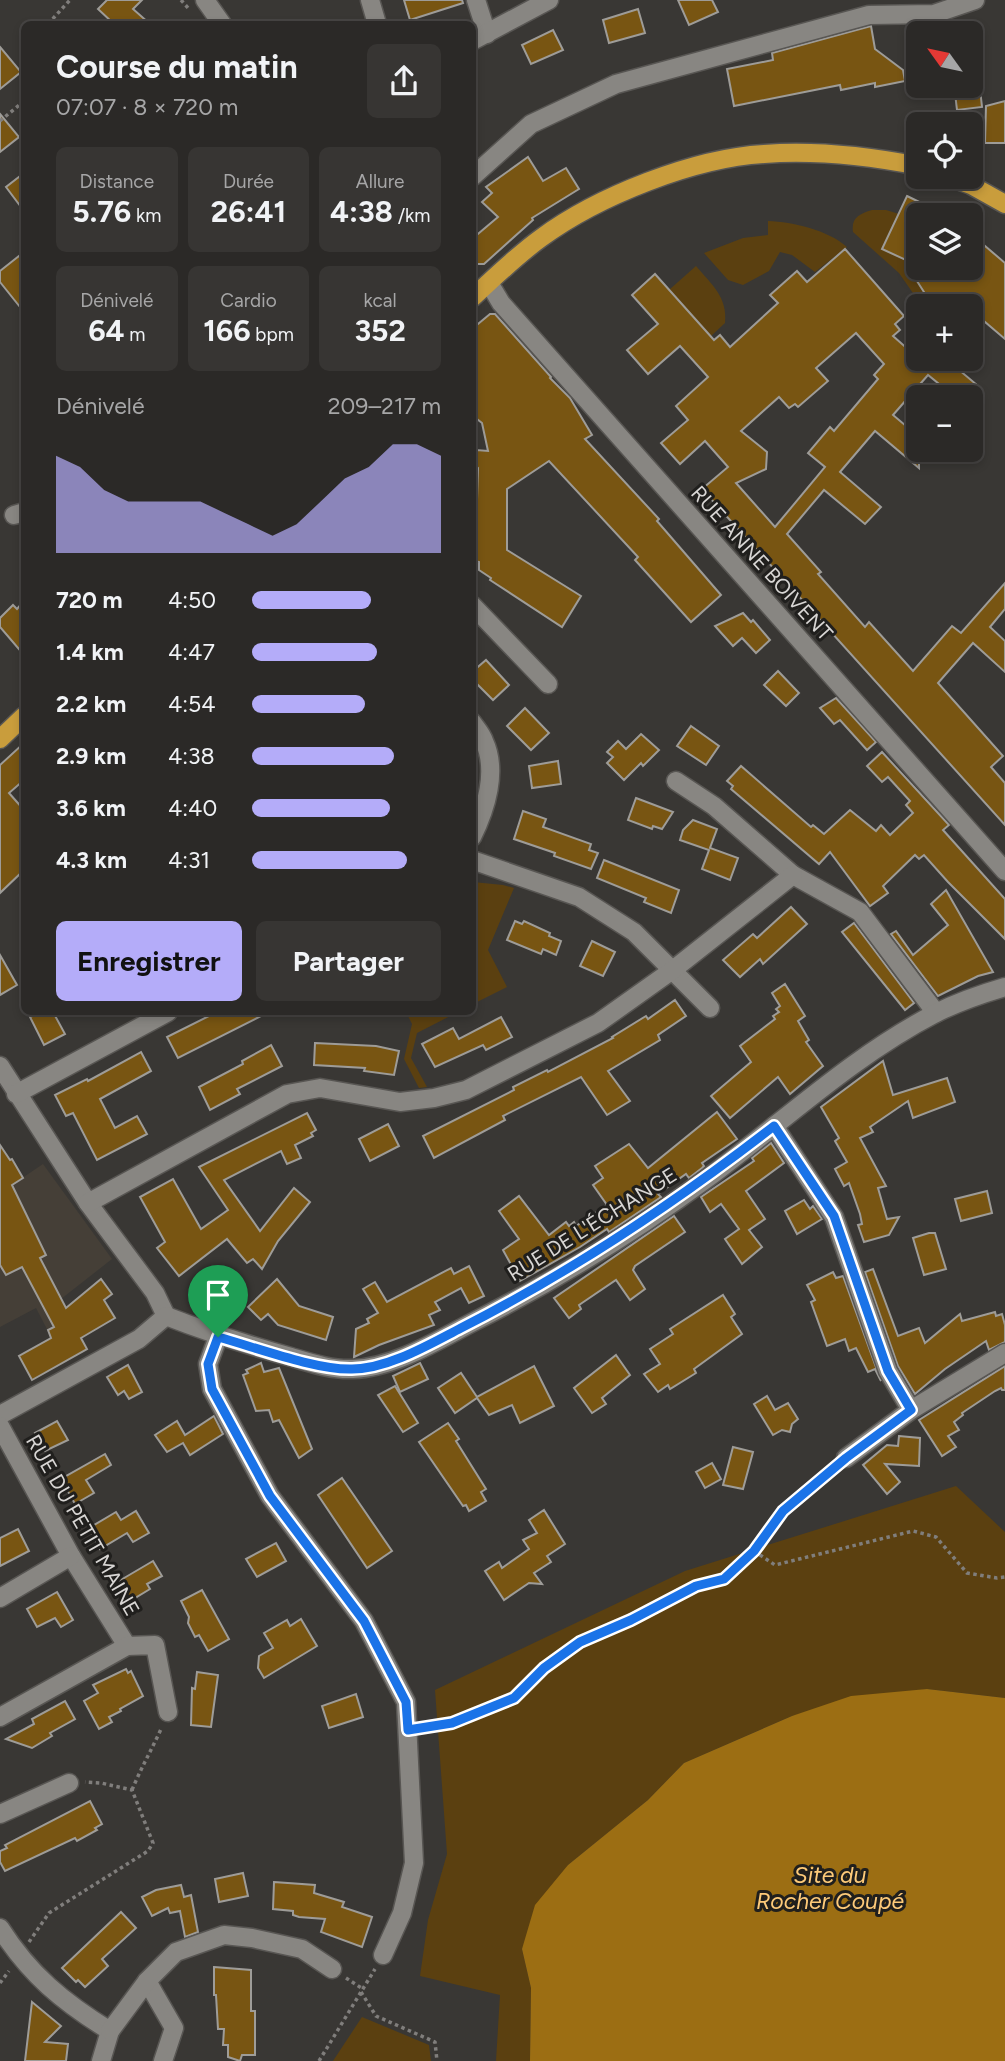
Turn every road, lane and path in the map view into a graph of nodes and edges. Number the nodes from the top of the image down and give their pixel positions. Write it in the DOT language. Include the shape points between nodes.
graph roads {
  1 [pos="70,0"];
  2 [pos="205,0"];
  3 [pos="370,0"];
  4 [pos="476,0"];
  5 [pos="549,0"];
  6 [pos="975,0"];
  7 [pos="51,21"];
  8 [pos="220,21"];
  9 [pos="376,21"];
  10 [pos="480,37"];
  11 [pos="21,104"];
  12 [pos="0,121"];
  13 [pos="906,164"];
  14 [pos="476,173"];
  15 [pos="978,189"];
  16 [pos="1005,204"];
  17 [pos="489,283"];
  18 [pos="476,295"];
  19 [pos="476,609"];
  20 [pos="548,684"];
  21 [pos="21,711"];
  22 [pos="21,719"];
  23 [pos="0,722"];
  24 [pos="476,728"];
  25 [pos="0,739"];
  26 [pos="676,781"];
  27 [pos="476,829"];
  28 [pos="476,861"];
  29 [pos="1005,870"];
  30 [pos="793,875"];
  31 [pos="674,970"];
  32 [pos="1005,987"];
  33 [pos="710,1008"];
  34 [pos="936,1013"];
  35 [pos="161,1015"];
  36 [pos="0,1066"];
  37 [pos="16,1094"];
  38 [pos="774,1126"];
  39 [pos="88,1203"];
  40 [pos="166,1316"];
  41 [pos="218,1337"];
  42 [pos="1005,1353"];
  43 [pos="911,1410"];
  44 [pos="0,1415"];
  45 [pos="0,1426"];
  46 [pos="846,1458"];
  47 [pos="754,1551"];
  48 [pos="71,1556"];
  49 [pos="1005,1577"];
  50 [pos="0,1598"];
  51 [pos="127,1646"];
  52 [pos="168,1712"];
  53 [pos="0,1717"];
  54 [pos="408,1730"];
  55 [pos="68,1783"];
  56 [pos="132,1790"];
  57 [pos="0,1814"];
  58 [pos="0,1928"];
  59 [pos="383,1955"];
  60 [pos="19,1958"];
  61 [pos="332,1969"];
  62 [pos="147,1981"];
  63 [pos="0,1983"];
  64 [pos="361,1992"];
  65 [pos="110,2031"];
  66 [pos="101,2061"];
  67 [pos="163,2061"];
  68 [pos="319,2061"];
  69 [pos="437,2061"];
  1 -- 7 [label="path"];
  2 -- 8 [label="street"];
  3 -- 9 [label="street"];
  4 -- 10 [label="street"];
  5 -- 10 [label="street"];
  6 -- 14 [label="street" via="933,14 869,15 615,84 531,124"];
  11 -- 12 [label="path"];
  13 -- 17 [label="main road" via="808,152 717,161 639,184 583,211 540,238"];
  15 -- 16 [label="main road"];
  17 -- 18 [label="main road"];
  17 -- 29 [label="street, RUE ANNE BOIVENT" via="501,303"];
  19 -- 20 [label="street"];
  21 -- 23 [label="main road"];
  22 -- 25 [label="main road"];
  24 -- 27 [label="street" via="485,742 491,779"];
  26 -- 30 [label="street" via="715,806"];
  28 -- 31 [label="street" via="579,897 634,932"];
  30 -- 31 [label="street"];
  30 -- 34 [label="street" via="860,912"];
  31 -- 33 [label="street"];
  31 -- 39 [label="street" via="598,1023 466,1090 400,1102 320,1088 287,1094"];
  32 -- 34 [label="street, RUE DE L'ÉCHANGE"];
  34 -- 38 [label="street, RUE DE L'ÉCHANGE" via="885,1042"];
  35 -- 37 [label="street"];
  36 -- 37 [label="street"];
  37 -- 39 [label="street"];
  38 -- 41 [label="street, RUE DE L'ÉCHANGE" via="708,1177 560,1275 418,1350 354,1369 324,1366"];
  38 -- 43 [label="street" via="834,1216 888,1371"];
  39 -- 40 [label="street" via="155,1293"];
  40 -- 41 [label="street, RUE DE L'ÉCHANGE"];
  40 -- 44 [label="street" via="139,1339"];
  41 -- 54 [label="street" via="208,1364 212,1389 270,1496 364,1621 406,1702"];
  42 -- 43 [label="street"];
  43 -- 46 [label="street"];
  45 -- 48 [label="street, RUE DU PETIT MAINE"];
  46 -- 47 [label="path" via="783,1511"];
  47 -- 49 [label="path" via="775,1565 912,1531 936,1537 967,1573"];
  47 -- 54 [label="path" via="724,1579 696,1586 580,1642 514,1698 452,1723"];
  48 -- 50 [label="street"];
  48 -- 51 [label="street, RUE DU PETIT MAINE"];
  51 -- 52 [label="street, RUE DU PETIT MAINE" via="155,1645"];
  51 -- 53 [label="street, RUE DU PETIT MAINE"];
  52 -- 56 [label="path"];
  54 -- 59 [label="street" via="414,1863 402,1913"];
  55 -- 56 [label="path" via="101,1783"];
  55 -- 57 [label="street"];
  56 -- 60 [label="path" via="153,1843 148,1851 49,1913"];
  58 -- 60 [label="street"];
  59 -- 64 [label="path"];
  60 -- 63 [label="path"];
  60 -- 65 [label="street" via="72,2007"];
  61 -- 62 [label="street" via="302,1949 224,1935 176,1952"];
  62 -- 65 [label="street"];
  62 -- 67 [label="street" via="174,2028"];
  64 -- 68 [label="path"];
  64 -- 69 [label="path" via="376,2016 435,2042"];
  65 -- 66 [label="street"];
}
